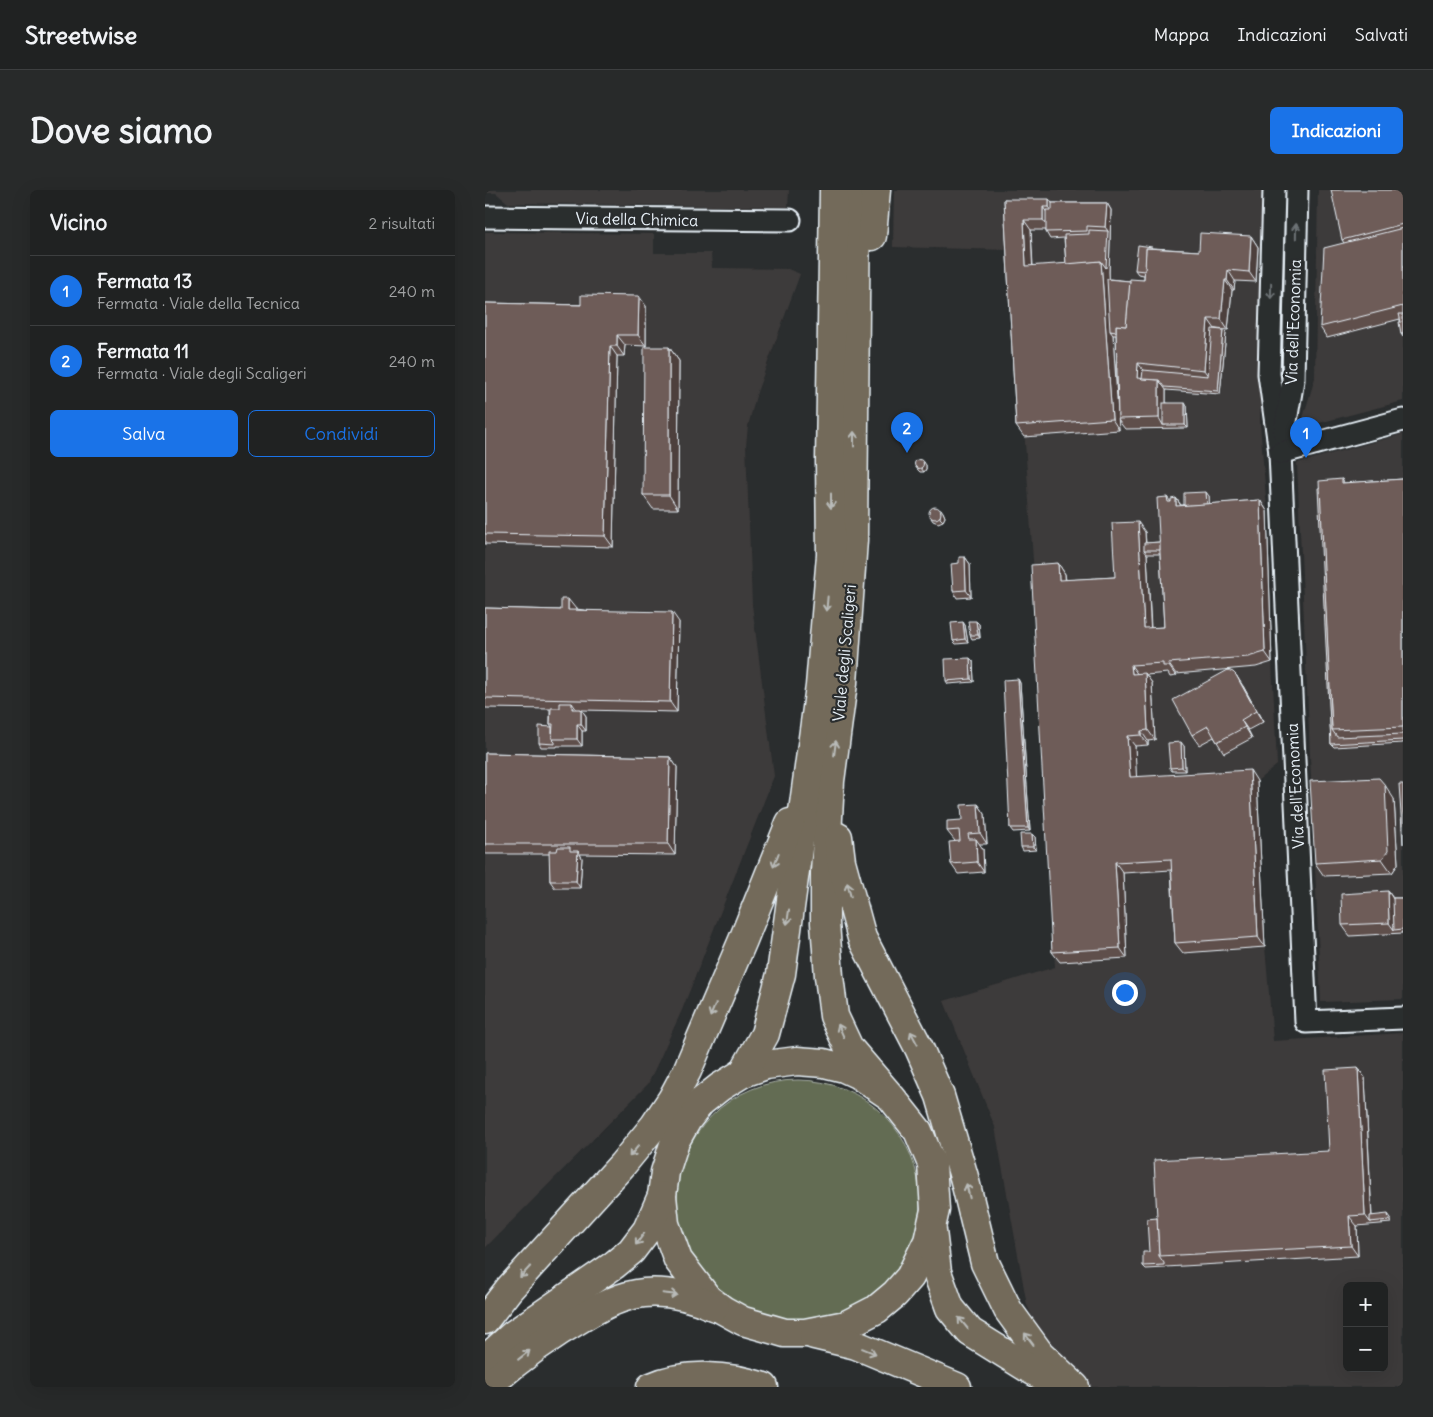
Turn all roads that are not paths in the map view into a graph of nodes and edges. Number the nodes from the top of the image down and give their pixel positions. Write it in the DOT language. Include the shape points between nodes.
graph roads {
  1 [pos="817,190"];
  2 [pos="834,190"];
  3 [pos="856,190"];
  4 [pos="876,190"];
  5 [pos="1274,190"];
  6 [pos="1297,190"];
  7 [pos="485,217"];
  8 [pos="790,220"];
  9 [pos="854,407"];
  10 [pos="1403,420"];
  11 [pos="1280,453"];
  12 [pos="830,461"];
  13 [pos="818,782"];
  14 [pos="1403,1018"];
  15 [pos="743,1073"];
  16 [pos="891,1097"];
  17 [pos="662,1196"];
  18 [pos="932,1230"];
  19 [pos="723,1310"];
  20 [pos="485,1320"];
  21 [pos="805,1333"];
  22 [pos="485,1360"];
  23 [pos="487,1387"];
  24 [pos="651,1387"];
  25 [pos="764,1387"];
  26 [pos="957,1387"];
  27 [pos="1062,1387"];
  28 [pos="1075,1387"];
  1 -- 12 [label="highway"];
  2 -- 12 [label="highway, Viale degli Scaligeri"];
  3 -- 9 [label="highway, Viale degli Scaligeri"];
  4 -- 9 [label="highway"];
  5 -- 11 [label="street, Via dell'Economia, one-way" via="1269,374"];
  11 -- 6 [label="street, Via dell'Economia, one-way" via="1293,380"];
  7 -- 8 [label="street, Via della Chimica"];
  13 -- 9 [label="highway, Viale degli Scaligeri, one-way" via="843,683 853,540"];
  10 -- 11 [label="street"];
  11 -- 14 [label="street, Via dell'Economia" via="1306,1022"];
  12 -- 13 [label="highway, Viale degli Scaligeri, one-way" via="831,555 820,686"];
  13 -- 15 [label="highway, Viale degli Scaligeri, one-way" via="781,974 765,1034"];
  16 -- 13 [label="highway, Viale degli Scaligeri, one-way" via="849,1048 834,1016 825,923"];
  13 -- 20 [label="highway, one-way" via="672,1099 622,1165 509,1289"];
  28 -- 13 [label="highway, one-way" via="1040,1354 1008,1310 985,1263 940,1096 862,938"];
  15 -- 16 [label="highway, Viale degli Scaligeri" via="766,1065 797,1061 824,1063 857,1074"];
  15 -- 17 [label="highway, Viale degli Scaligeri" via="701,1102 687,1120 672,1148"];
  16 -- 18 [label="highway, Viale degli Scaligeri" via="919,1131 931,1164 935,1210"];
  17 -- 19 [label="highway, Viale degli Scaligeri" via="665,1224 678,1260 708,1299"];
  17 -- 22 [label="highway, one-way" via="647,1230 631,1251 514,1334"];
  18 -- 21 [label="highway, Viale degli Scaligeri" via="909,1277 877,1309 845,1325"];
  27 -- 18 [label="highway, one-way" via="971,1332 950,1308 937,1272"];
  19 -- 21 [label="highway, Viale degli Scaligeri" via="743,1321 785,1332"];
  23 -- 19 [label="highway, one-way" via="554,1333 625,1297 664,1293 701,1301"];
  21 -- 26 [label="highway, one-way" via="856,1345"];
  24 -- 25 [label="highway" via="674,1380 704,1377 741,1380"];
}
